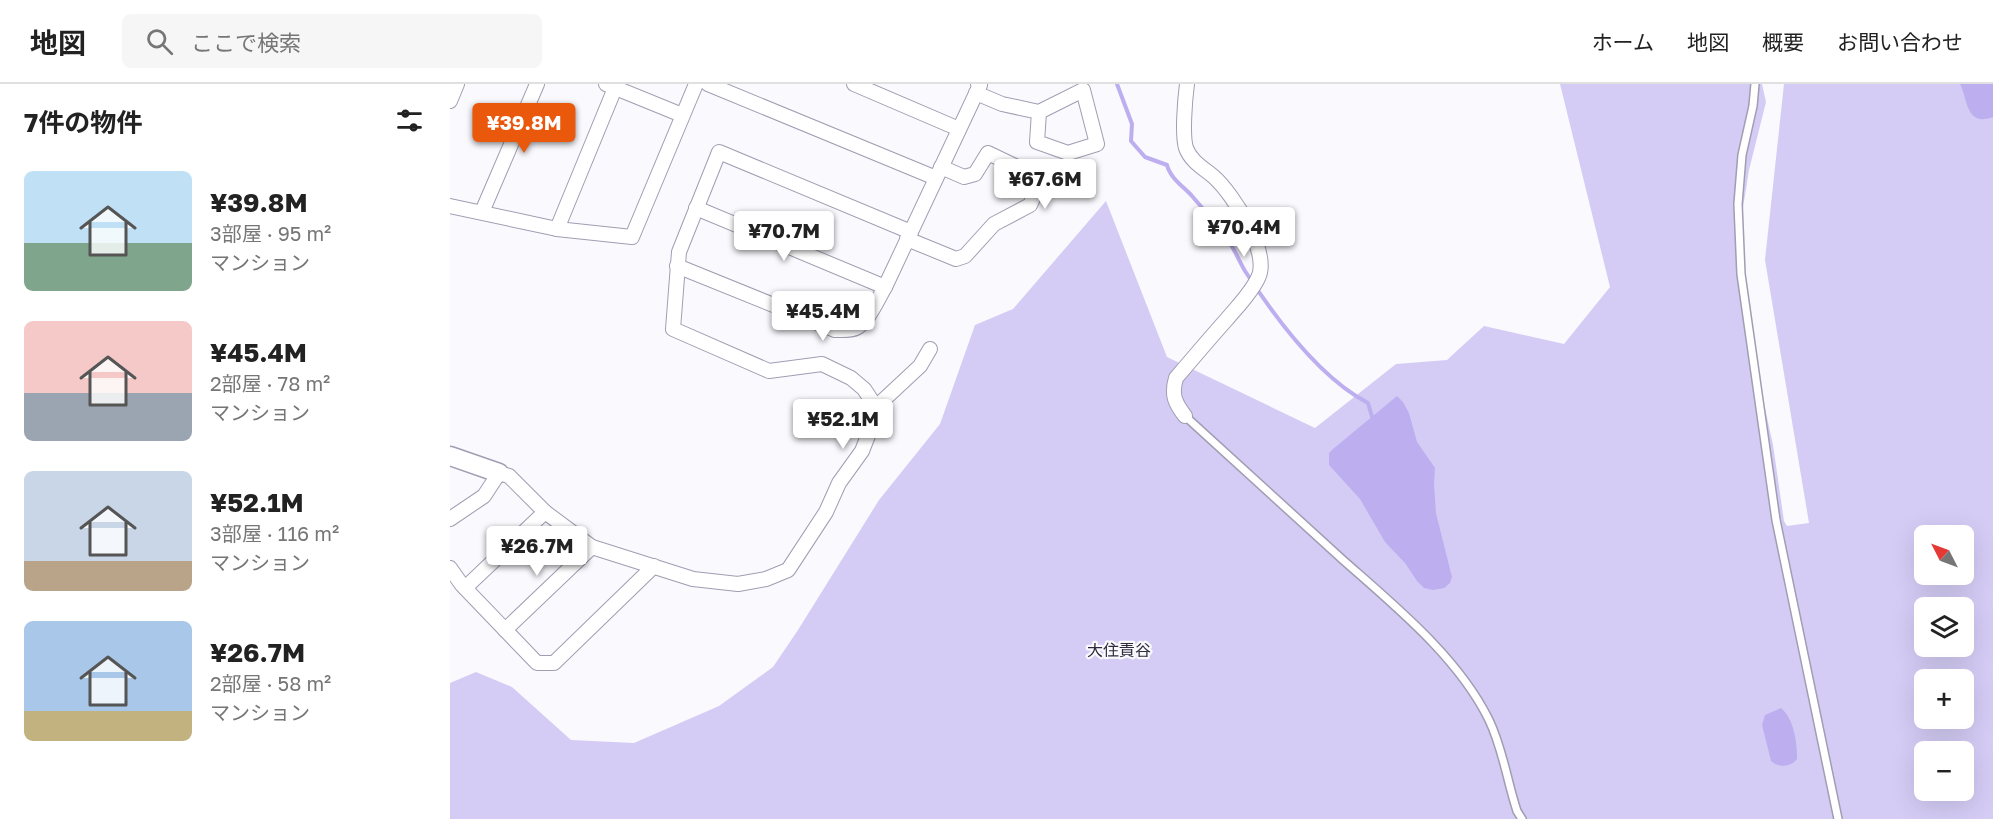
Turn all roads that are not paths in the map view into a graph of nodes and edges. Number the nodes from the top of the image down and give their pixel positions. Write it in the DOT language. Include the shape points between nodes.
graph roads {
  1 [pos="457,84"];
  2 [pos="537,84"];
  3 [pos="696,84"];
  4 [pos="708,84"];
  5 [pos="854,84"];
  6 [pos="1187,84"];
  7 [pos="1755,84"];
  8 [pos="610,86"];
  9 [pos="733,89"];
  10 [pos="977,89"];
  11 [pos="450,101"];
  12 [pos="1039,112"];
  13 [pos="682,116"];
  14 [pos="959,129"];
  15 [pos="939,172"];
  16 [pos="450,206"];
  17 [pos="696,208"];
  18 [pos="482,212"];
  19 [pos="557,230"];
  20 [pos="909,235"];
  21 [pos="677,266"];
  22 [pos="885,287"];
  23 [pos="930,349"];
  24 [pos="876,407"];
  25 [pos="1185,416"];
  26 [pos="450,456"];
  27 [pos="499,473"];
  28 [pos="545,512"];
  29 [pos="450,519"];
  30 [pos="592,547"];
  31 [pos="654,566"];
  32 [pos="450,567"];
  33 [pos="465,588"];
  34 [pos="505,630"];
  35 [pos="1521,819"];
  36 [pos="1838,819"];
  1 -- 11 [label="street"];
  2 -- 18 [label="street"];
  3 -- 13 [label="street"];
  4 -- 9 [label="street"];
  5 -- 14 [label="street"];
  6 -- 25 [label="street" via="1186,148 1234,201 1261,257 1259,277 1176,378 1174,402"];
  7 -- 36 [label="lane" via="1738,204 1741,274 1776,520"];
  8 -- 13 [label="street"];
  8 -- 19 [label="street"];
  9 -- 15 [label="street"];
  10 -- 12 [label="street" via="1002,104"];
  10 -- 14 [label="street"];
  12 -- 12 [label="street" via="1037,142 1068,153 1097,144 1083,90"];
  13 -- 19 [label="street" via="632,237"];
  14 -- 15 [label="street"];
  15 -- 20 [label="street"];
  15 -- 20 [label="street" via="964,177 975,174 988,153 1042,179 1030,205 994,225 965,255 956,259"];
  16 -- 18 [label="street"];
  17 -- 20 [label="street" via="719,152"];
  17 -- 21 [label="street"];
  17 -- 22 [label="street"];
  18 -- 19 [label="street"];
  20 -- 22 [label="street"];
  21 -- 22 [label="street" via="835,330 858,327"];
  21 -- 24 [label="street" via="672,329 769,371 822,364 851,378"];
  23 -- 24 [label="street" via="920,366"];
  24 -- 31 [label="street" via="862,451 788,570 738,584 693,579"];
  25 -- 35 [label="lane" via="1441,653 1489,720"];
  26 -- 27 [label="street"];
  27 -- 28 [label="street" via="509,476"];
  27 -- 29 [label="street" via="484,496"];
  28 -- 30 [label="street"];
  28 -- 33 [label="street"];
  30 -- 31 [label="street"];
  30 -- 34 [label="street"];
  31 -- 34 [label="street" via="554,663 537,663"];
  32 -- 33 [label="street"];
  33 -- 34 [label="street"];
}
